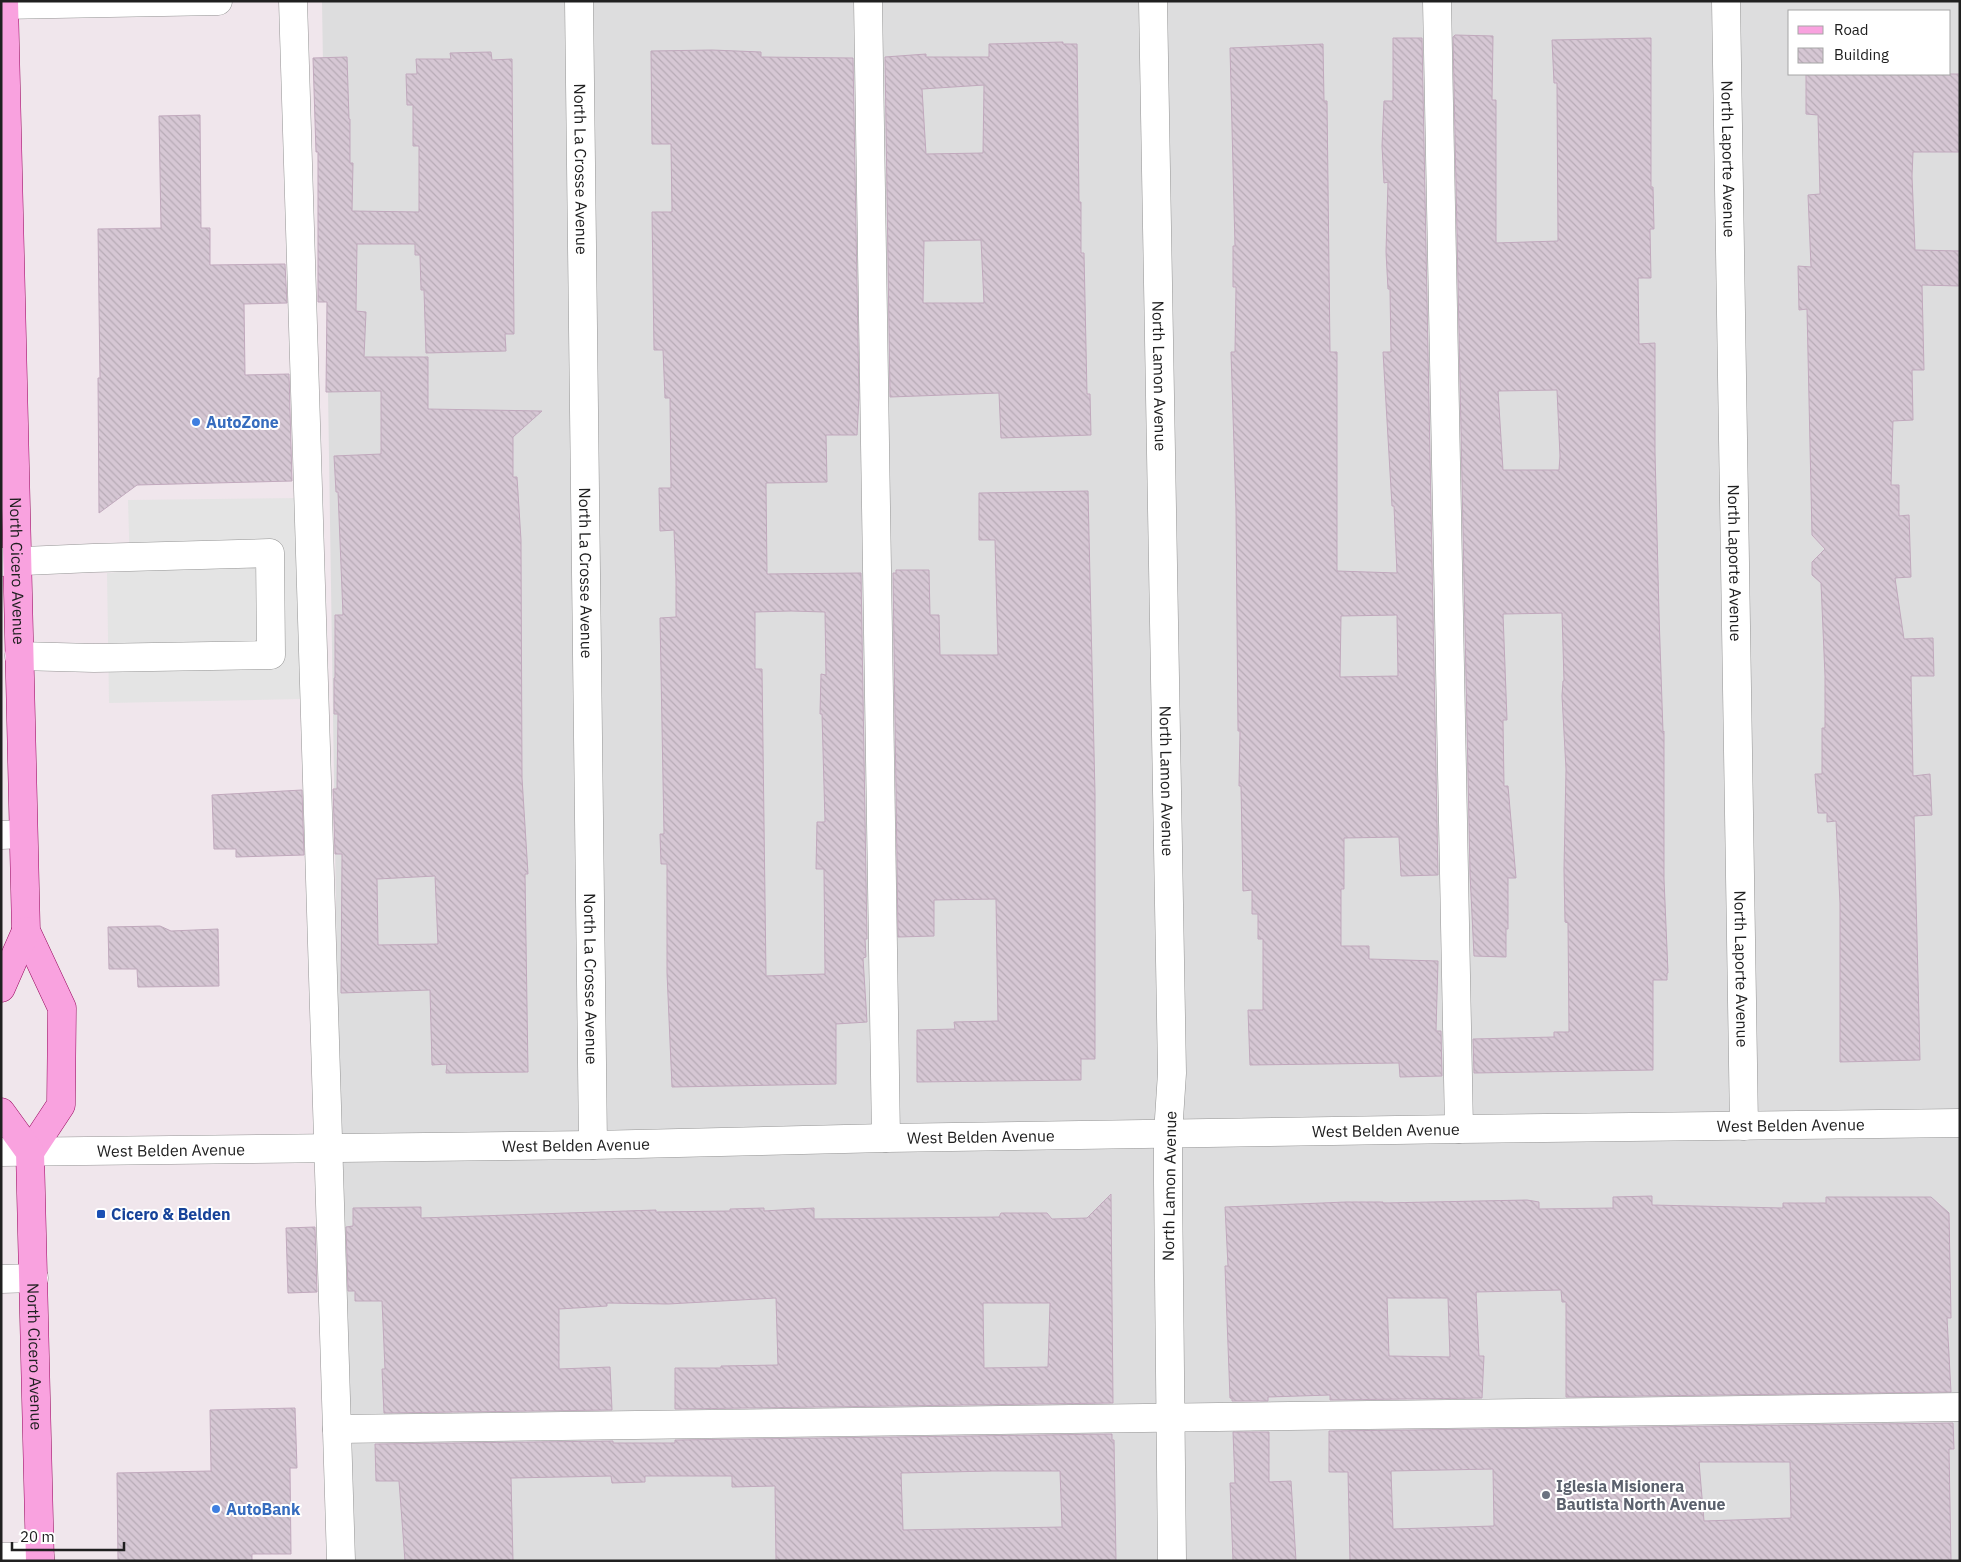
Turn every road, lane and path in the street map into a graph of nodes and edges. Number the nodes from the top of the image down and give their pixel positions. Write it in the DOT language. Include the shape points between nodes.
graph roads {
  1 [pos="218,1"];
  2 [pos="292,1"];
  3 [pos="579,1"];
  4 [pos="868,1"];
  5 [pos="1153,1"];
  6 [pos="1436,1"];
  7 [pos="1726,1"];
  8 [pos="3,4"];
  9 [pos="9,562"];
  10 [pos="19,656"];
  11 [pos="12,834"];
  12 [pos="26,930"];
  13 [pos="1,988"];
  14 [pos="1,1112"];
  15 [pos="1960,1123"];
  16 [pos="1744,1126"];
  17 [pos="1459,1128"];
  18 [pos="1168,1134"];
  19 [pos="886,1138"];
  20 [pos="593,1145"];
  21 [pos="328,1148"];
  22 [pos="1,1152"];
  23 [pos="30,1152"];
  24 [pos="34,1278"];
  25 [pos="1,1279"];
  26 [pos="1960,1407"];
  27 [pos="1169,1417"];
  28 [pos="337,1429"];
  29 [pos="1,1557"];
  30 [pos="40,1559"];
  31 [pos="341,1561"];
  32 [pos="1172,1561"];
  1 -- 8 [label="street"];
  2 -- 21 [label="street"];
  3 -- 20 [label="street, North La Crosse Avenue"];
  4 -- 19 [label="street"];
  5 -- 18 [label="street, North Lamon Avenue" via="1172,1073"];
  6 -- 17 [label="street"];
  7 -- 16 [label="street, North Laporte Avenue"];
  8 -- 9 [label="main road, North Cicero Avenue"];
  9 -- 10 [label="main road, North Cicero Avenue"];
  9 -- 10 [label="street" via="270,553 272,655"];
  10 -- 11 [label="main road, North Cicero Avenue"];
  11 -- 12 [label="main road, North Cicero Avenue"];
  12 -- 13 [label="main road, North Cicero Avenue"];
  12 -- 23 [label="main road, North Cicero Avenue" via="62,1008 61,1105"];
  14 -- 23 [label="main road"];
  15 -- 16 [label="street, West Belden Avenue"];
  16 -- 17 [label="street, West Belden Avenue"];
  17 -- 18 [label="street, West Belden Avenue"];
  18 -- 19 [label="street, West Belden Avenue"];
  18 -- 27 [label="street, North Lamon Avenue"];
  19 -- 20 [label="street, West Belden Avenue"];
  20 -- 21 [label="street, West Belden Avenue"];
  21 -- 23 [label="street, West Belden Avenue"];
  21 -- 28 [label="street"];
  22 -- 23 [label="street, West Belden Avenue"];
  23 -- 24 [label="main road, North Cicero Avenue"];
  24 -- 25 [label="street"];
  24 -- 30 [label="main road, North Cicero Avenue"];
  26 -- 27 [label="street"];
  27 -- 28 [label="street"];
  27 -- 32 [label="street, North Lamon Avenue"];
  28 -- 31 [label="street"];
  29 -- 30 [label="street"];
}
